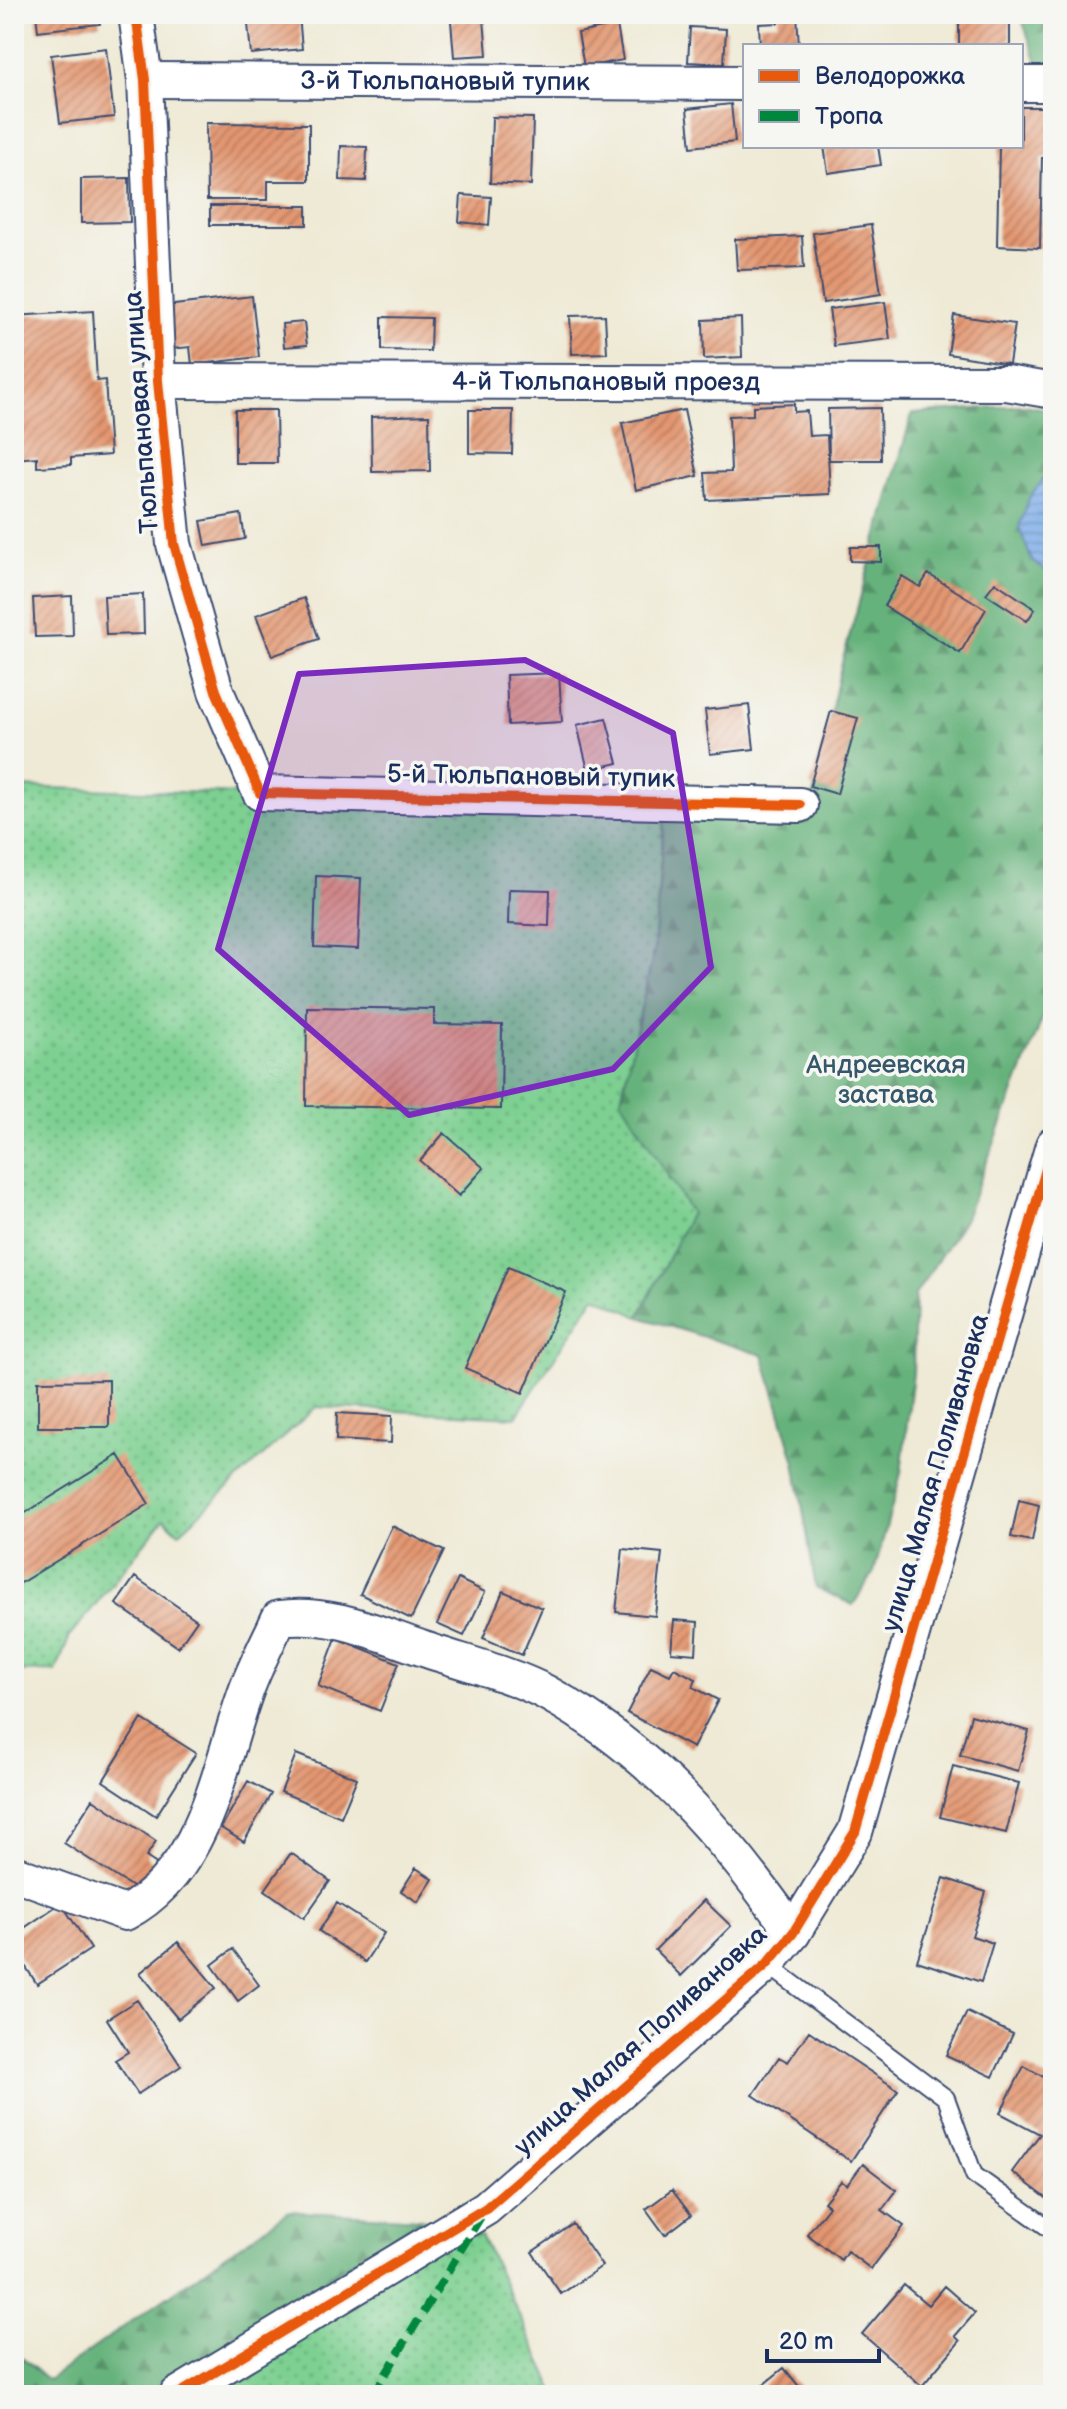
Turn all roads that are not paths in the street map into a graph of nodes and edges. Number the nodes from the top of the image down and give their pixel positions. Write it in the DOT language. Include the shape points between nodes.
graph roads {
  1 [pos="136,14"];
  2 [pos="145,80"];
  3 [pos="743,83"];
  4 [pos="1023,84"];
  5 [pos="1053,84"];
  6 [pos="158,381"];
  7 [pos="1053,391"];
  8 [pos="260,793"];
  9 [pos="800,805"];
  10 [pos="1053,1145"];
  11 [pos="14,1873"];
  12 [pos="793,1933"];
  13 [pos="767,1964"];
  14 [pos="1053,2231"];
  15 [pos="177,2395"];
  1 -- 2 [label="street, Тюльпановая улица"];
  2 -- 3 [label="street, 3-й Тюльпановый тупик"];
  2 -- 6 [label="street, Тюльпановая улица"];
  4 -- 5 [label="street"];
  6 -- 7 [label="street, 4-й Тюльпановый проезд" via="1006,383"];
  6 -- 8 [label="street, Тюльпановая улица" via="174,544 216,691"];
  8 -- 9 [label="street, 5-й Тюльпановый тупик"];
  10 -- 12 [label="street, улица Малая Поливановка" via="855,1832"];
  11 -- 12 [label="street, улица Малая Поливановка" via="125,1913 147,1901 198,1837 246,1692 279,1618 298,1615 344,1621 545,1692 569,1707 628,1745 704,1817"];
  12 -- 13 [label="street, улица Малая Поливановка"];
  13 -- 14 [label="lane" via="946,2098 974,2175"];
  13 -- 15 [label="street, улица Малая Поливановка" via="486,2208"];
}
